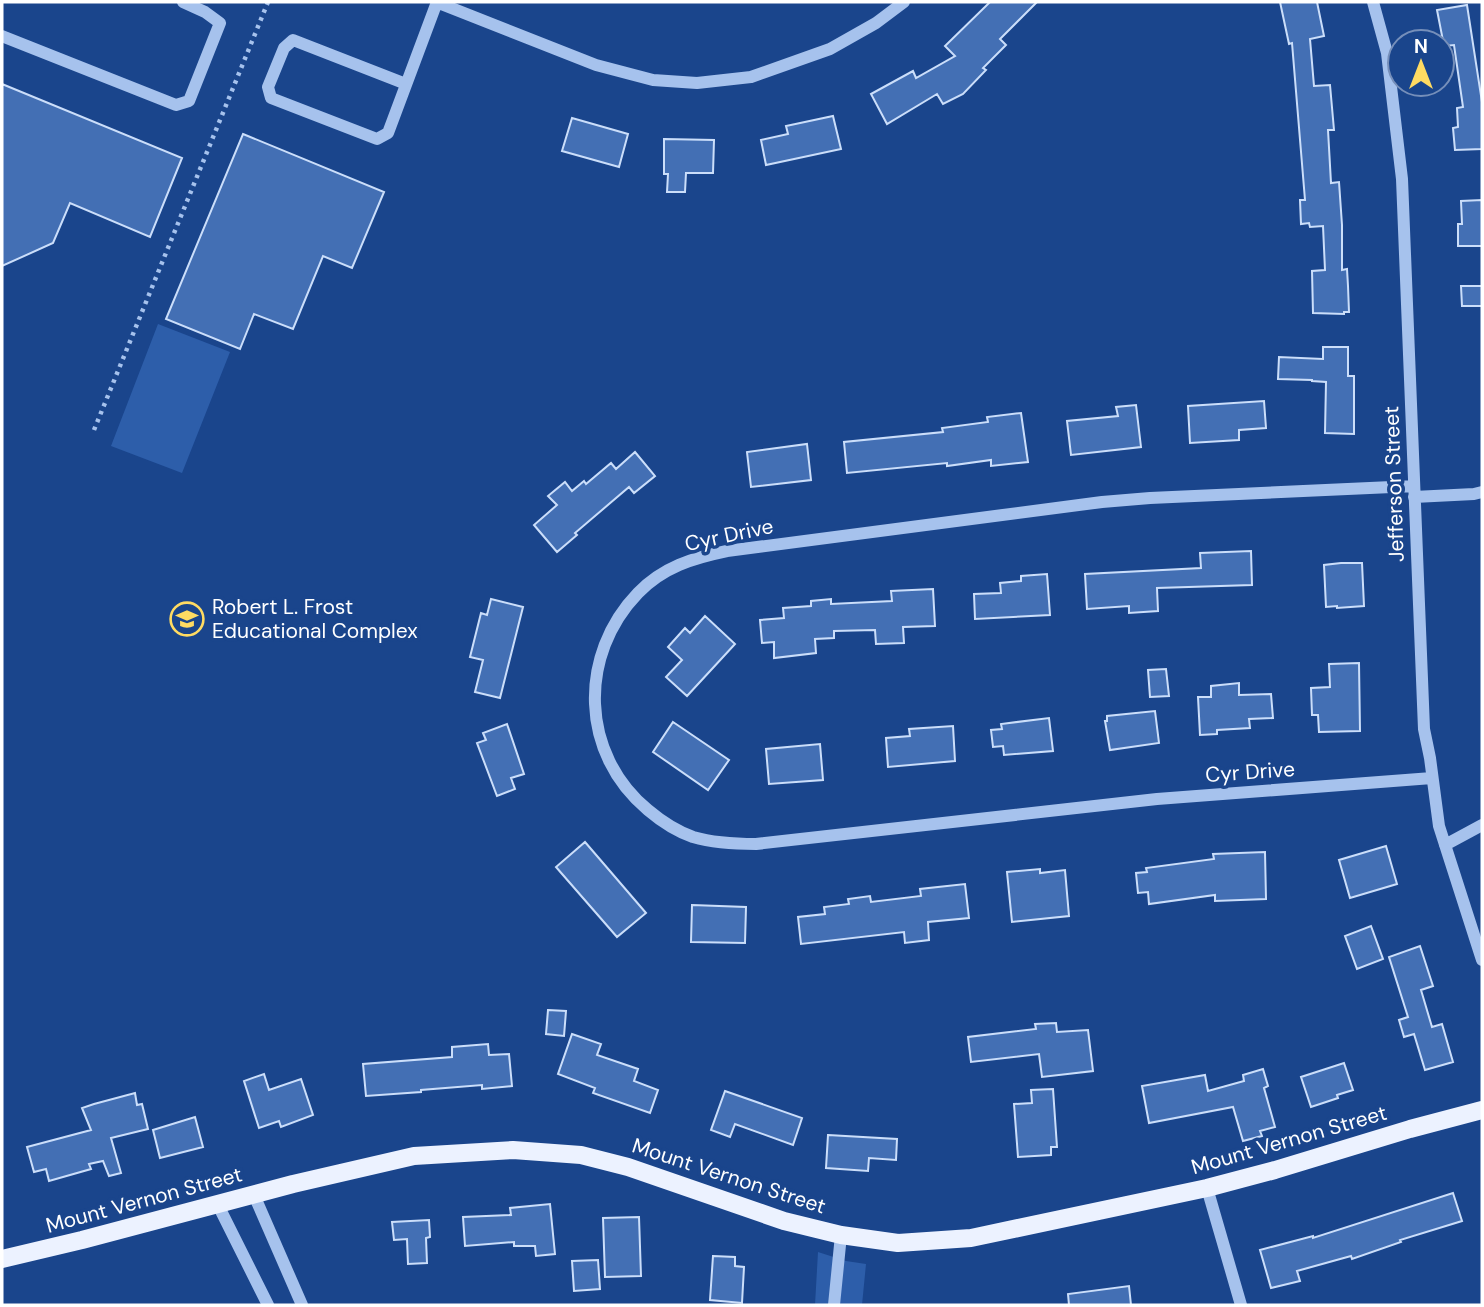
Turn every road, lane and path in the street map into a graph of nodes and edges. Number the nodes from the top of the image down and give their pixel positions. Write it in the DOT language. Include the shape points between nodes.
graph roads {
  1 [pos="183,2"];
  2 [pos="268,2"];
  3 [pos="437,2"];
  4 [pos="904,2"];
  5 [pos="1373,2"];
  6 [pos="2,36"];
  7 [pos="406,84"];
  8 [pos="94,430"];
  9 [pos="1414,491"];
  10 [pos="1482,492"];
  11 [pos="1432,778"];
  12 [pos="1482,825"];
  13 [pos="1445,845"];
  14 [pos="1482,960"];
  15 [pos="1482,1110"];
  16 [pos="1207,1188"];
  17 [pos="254,1195"];
  18 [pos="219,1205"];
  19 [pos="841,1235"];
  20 [pos="2,1259"];
  21 [pos="268,1305"];
  22 [pos="302,1305"];
  23 [pos="834,1305"];
  24 [pos="1241,1305"];
  1 -- 6 [label="street" via="220,23 189,101 176,105"];
  2 -- 8 [label="path"];
  3 -- 4 [label="street" via="596,65 653,80 697,83 751,77 830,49"];
  3 -- 7 [label="street"];
  5 -- 9 [label="street, Jefferson Street" via="1387,53 1402,179"];
  7 -- 7 [label="street" via="388,133 377,139 271,98 268,88 284,48 293,40"];
  9 -- 10 [label="street, Cyr Drive"];
  9 -- 11 [label="street, Jefferson Street" via="1424,729"];
  9 -- 11 [label="street, Cyr Drive" via="1102,502 695,558 665,572 639,592 618,618 603,647 595,679 594,712 611,764 636,800 661,821 691,836 723,844 1157,799"];
  11 -- 13 [label="street, Jefferson Street"];
  12 -- 13 [label="street"];
  13 -- 14 [label="street, Jefferson Street"];
  15 -- 16 [label="main road, Mount Vernon Street"];
  16 -- 19 [label="main road, Mount Vernon Street" via="971,1238 898,1243"];
  16 -- 24 [label="street"];
  17 -- 18 [label="main road, Mount Vernon Street"];
  17 -- 19 [label="main road, Mount Vernon Street" via="414,1156 513,1150 581,1155 628,1167 784,1221"];
  17 -- 22 [label="street"];
  18 -- 20 [label="main road, Mount Vernon Street"];
  18 -- 21 [label="street"];
  19 -- 23 [label="street"];
}
